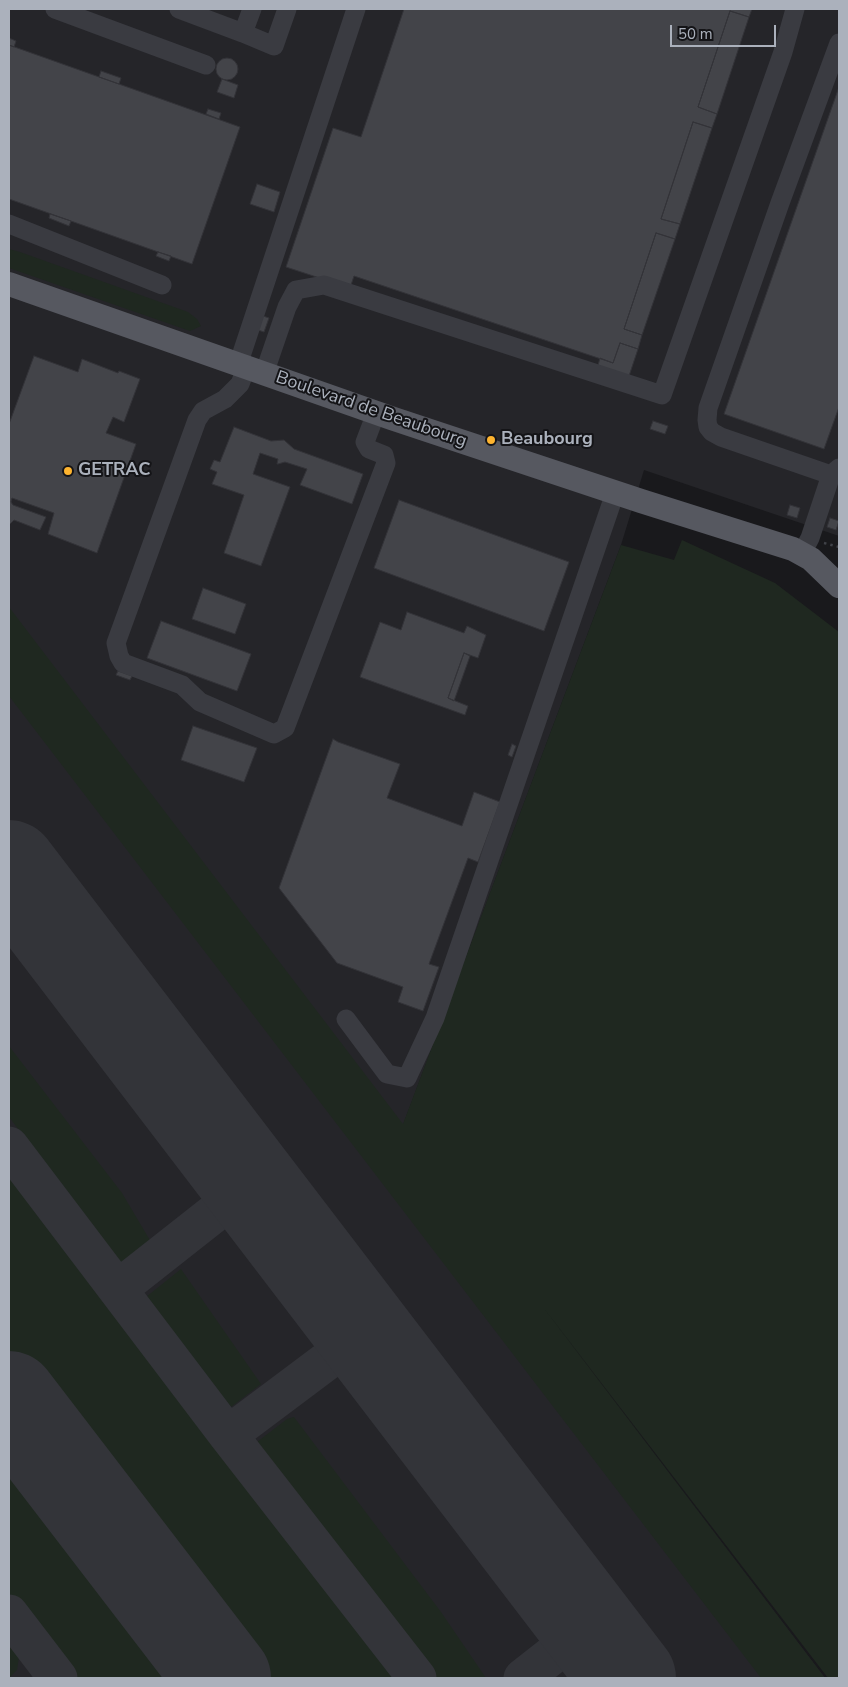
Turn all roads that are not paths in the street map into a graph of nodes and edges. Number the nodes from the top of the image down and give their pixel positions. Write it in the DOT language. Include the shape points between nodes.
graph roads {
  1 [pos="55,9"];
  2 [pos="179,9"];
  3 [pos="252,9"];
  4 [pos="287,9"];
  5 [pos="356,9"];
  6 [pos="796,9"];
  7 [pos="243,33"];
  8 [pos="839,43"];
  9 [pos="206,65"];
  10 [pos="9,224"];
  11 [pos="9,284"];
  12 [pos="162,285"];
  13 [pos="247,372"];
  14 [pos="376,413"];
  15 [pos="835,472"];
  16 [pos="615,493"];
  17 [pos="802,553"];
  18 [pos="839,586"];
  19 [pos="346,1019"];
  1 -- 9 [label="lane"];
  2 -- 7 [label="lane"];
  3 -- 7 [label="lane"];
  4 -- 7 [label="lane" via="274,46"];
  5 -- 13 [label="lane"];
  6 -- 13 [label="lane" via="662,395 324,285 296,290"];
  8 -- 15 [label="lane" via="776,212 708,408 707,420 708,427 721,437"];
  10 -- 12 [label="lane"];
  11 -- 13 [label="main road, Boulevard de Beaubourg"];
  13 -- 14 [label="main road, Boulevard de Beaubourg"];
  13 -- 14 [label="lane" via="225,399 204,411 197,420 116,643 123,663 182,684 200,702 274,734 285,728 386,463 384,455 369,450 365,442"];
  14 -- 16 [label="main road, Boulevard de Beaubourg"];
  15 -- 17 [label="lane"];
  16 -- 17 [label="main road, Boulevard de Beaubourg"];
  16 -- 19 [label="lane" via="435,1018 407,1078 387,1074"];
  17 -- 18 [label="main road, Boulevard de Beaubourg"];
}
